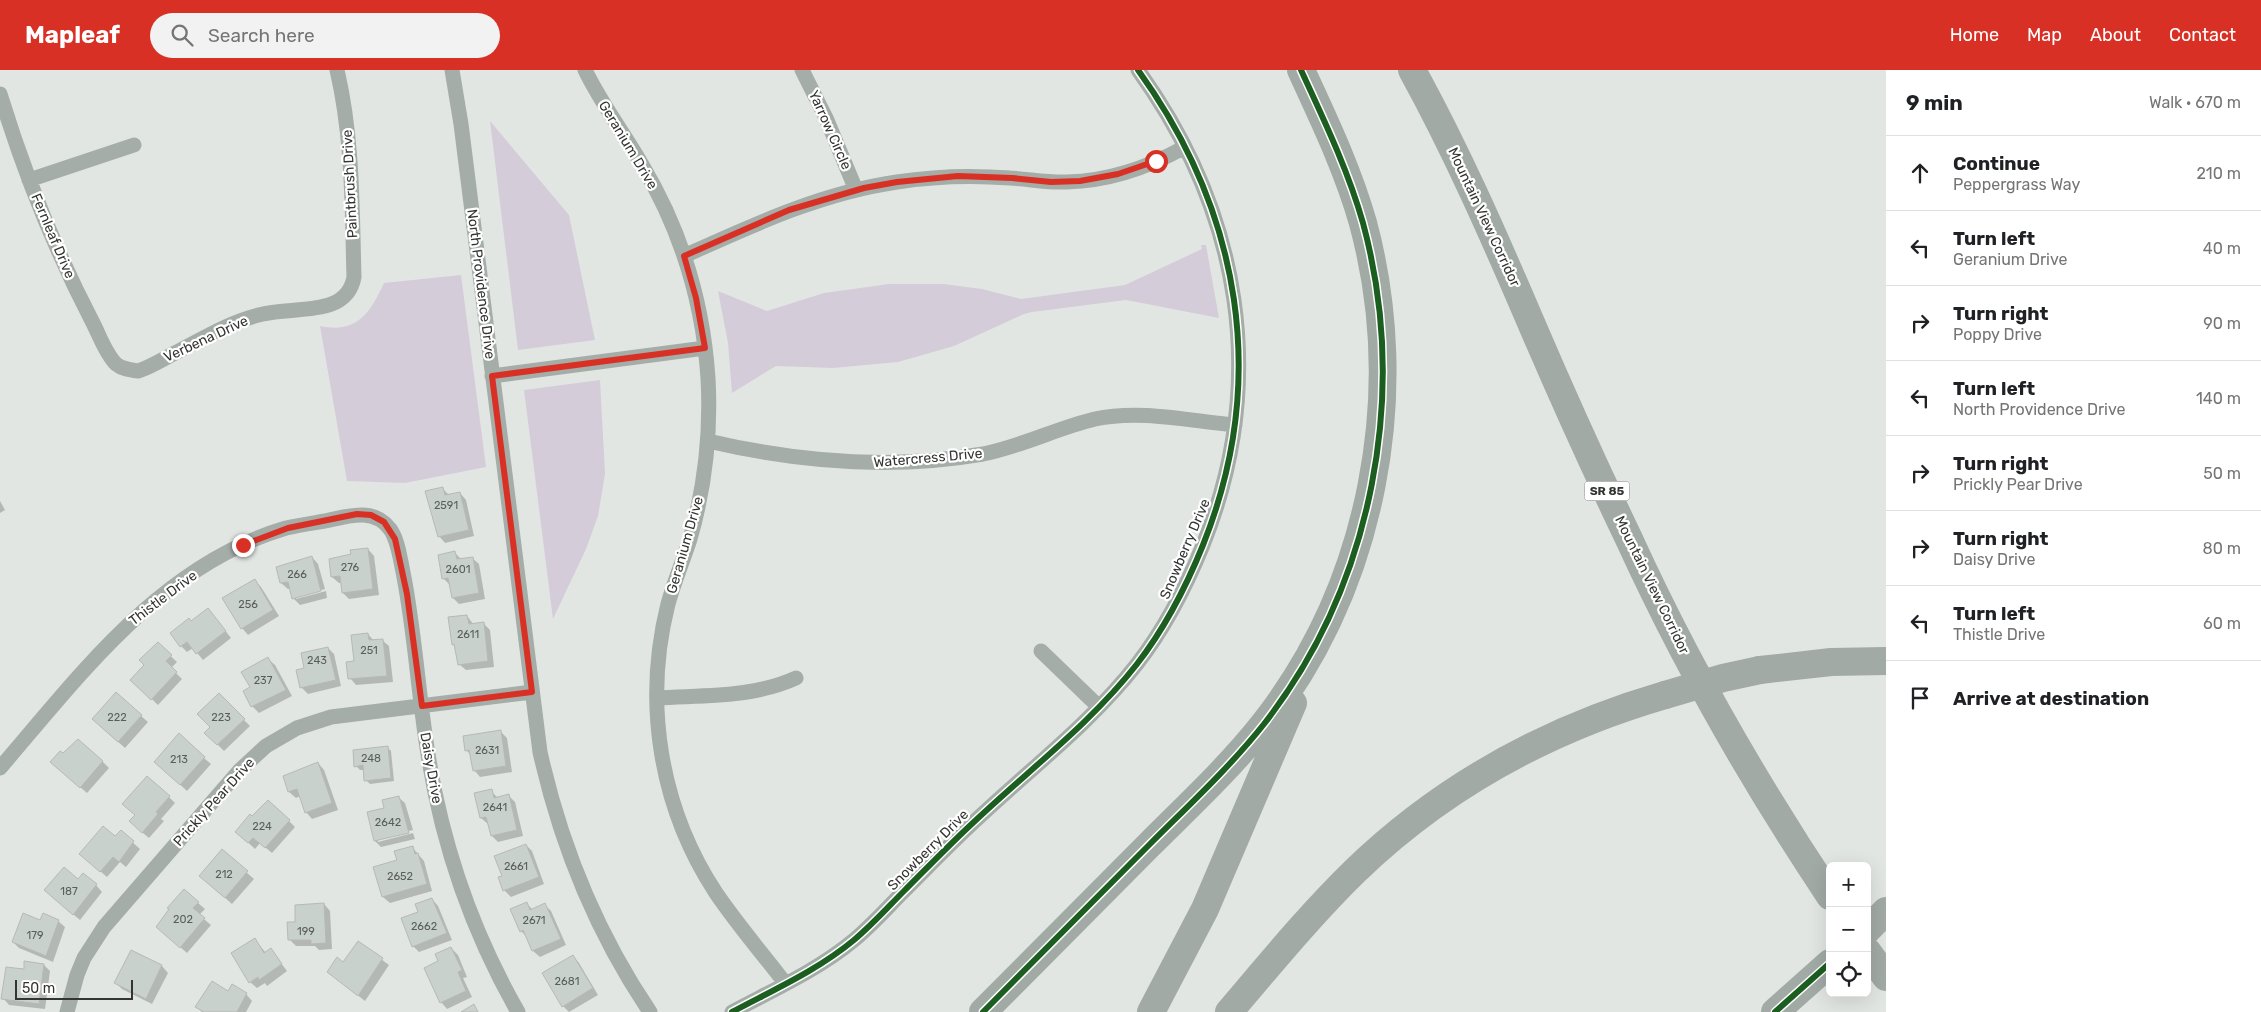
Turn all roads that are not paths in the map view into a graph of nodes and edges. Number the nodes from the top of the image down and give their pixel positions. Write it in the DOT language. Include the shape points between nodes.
graph roads {
  1 [pos="337,70"];
  2 [pos="452,70"];
  3 [pos="585,70"];
  4 [pos="802,70"];
  5 [pos="1138,70"];
  6 [pos="1300,70"];
  7 [pos="1412,70"];
  8 [pos="0,94"];
  9 [pos="134,145"];
  10 [pos="1185,147"];
  11 [pos="29,180"];
  12 [pos="856,190"];
  13 [pos="684,256"];
  14 [pos="346,296"];
  15 [pos="705,348"];
  16 [pos="124,369"];
  17 [pos="492,376"];
  18 [pos="1235,425"];
  19 [pos="708,441"];
  20 [pos="378,518"];
  21 [pos="1328,618"];
  22 [pos="1041,651"];
  23 [pos="1886,661"];
  24 [pos="796,678"];
  25 [pos="532,692"];
  26 [pos="657,698"];
  27 [pos="422,706"];
  28 [pos="1099,708"];
  29 [pos="0,768"];
  30 [pos="1826,890"];
  31 [pos="1886,911"];
  32 [pos="1871,926"];
  33 [pos="1868,952"];
  34 [pos="1823,969"];
  35 [pos="1886,977"];
  36 [pos="785,983"];
  37 [pos="67,1012"];
  38 [pos="518,1012"];
  39 [pos="650,1012"];
  40 [pos="732,1012"];
  41 [pos="983,1012"];
  42 [pos="1151,1012"];
  43 [pos="1228,1012"];
  44 [pos="1758,1012"];
  45 [pos="1775,1012"];
  1 -- 14 [label="street, Paintbrush Drive" via="347,122 351,178 354,277"];
  2 -- 17 [label="street, North Providence Drive"];
  3 -- 13 [label="street, Geranium Drive" via="650,180"];
  4 -- 12 [label="street, Yarrow Circle"];
  5 -- 10 [label="street, Snowberry Drive"];
  6 -- 21 [label="highway" via="1340,156 1363,224 1377,292 1382,351 1381,427 1371,493 1353,557"];
  7 -- 30 [label="highway, Mountain View Corridor / SR 85" via="1476,198 1661,607 1731,738"];
  8 -- 11 [label="street, Fernleaf Drive"];
  9 -- 11 [label="street"];
  10 -- 12 [label="street" via="1137,168 1080,181 958,176"];
  10 -- 18 [label="street, Snowberry Drive" via="1212,209 1229,270 1238,336"];
  11 -- 16 [label="street, Fernleaf Drive" via="87,312 113,360"];
  12 -- 13 [label="street" via="789,210"];
  13 -- 15 [label="street, Geranium Drive"];
  14 -- 16 [label="street, Verbena Drive" via="334,305 250,317 144,369"];
  15 -- 17 [label="street"];
  15 -- 19 [label="street, Geranium Drive"];
  17 -- 25 [label="street, North Providence Drive"];
  18 -- 19 [label="street, Watercress Drive" via="1143,416 1112,417 1082,423 1007,449 945,459 877,463 814,460"];
  18 -- 28 [label="street, Snowberry Drive" via="1214,518 1187,582 1156,638"];
  19 -- 26 [label="street, Geranium Drive" via="696,515 663,627"];
  20 -- 27 [label="street, Daisy Drive" via="392,532 402,567"];
  20 -- 29 [label="street, Thistle Drive" via="357,514 288,528 243,545 198,571 121,630"];
  21 -- 41 [label="highway" via="1286,692 1240,752"];
  21 -- 42 [label="highway" via="1220,875"];
  22 -- 28 [label="street"];
  23 -- 43 [label="highway, bridge" via="1831,662 1723,678 1596,717 1499,763 1440,801 1350,876"];
  24 -- 26 [label="street" via="743,694"];
  25 -- 27 [label="street, Prickly Pear Drive"];
  25 -- 39 [label="street, North Providence Drive" via="542,760 568,854 596,922"];
  26 -- 36 [label="street, Geranium Drive" via="658,731 665,773 692,850 716,892"];
  27 -- 37 [label="street, Prickly Pear Drive" via="314,722 280,737 252,758 93,942 76,975"];
  27 -- 38 [label="street, Daisy Drive" via="433,782 452,860 478,931"];
  28 -- 36 [label="street, Snowberry Drive" via="974,822 867,929 836,954"];
  31 -- 32 [label="highway"];
  33 -- 35 [label="highway"];
  34 -- 44 [label="highway"];
  34 -- 45 [label="highway"];
  36 -- 40 [label="street, Snowberry Drive"];
}
